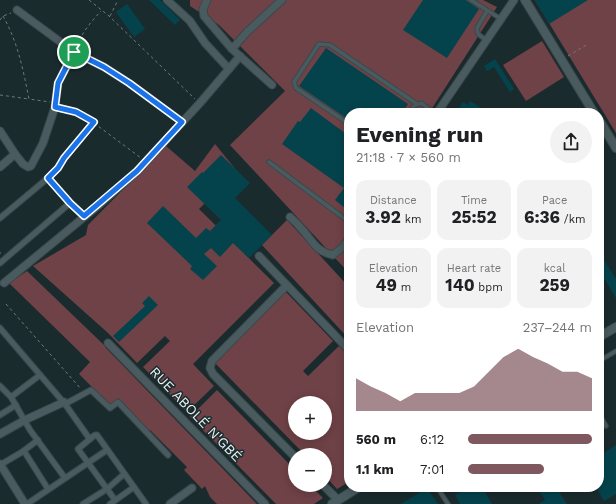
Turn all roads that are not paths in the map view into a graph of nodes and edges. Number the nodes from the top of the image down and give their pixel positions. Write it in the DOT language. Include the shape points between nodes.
graph roads {
  1 [pos="167,0"];
  2 [pos="207,0"];
  3 [pos="282,0"];
  4 [pos="471,0"];
  5 [pos="514,0"];
  6 [pos="525,0"];
  7 [pos="17,10"];
  8 [pos="487,11"];
  9 [pos="501,19"];
  10 [pos="486,40"];
  11 [pos="232,49"];
  12 [pos="74,52"];
  13 [pos="240,56"];
  14 [pos="229,69"];
  15 [pos="272,85"];
  16 [pos="417,104"];
  17 [pos="413,108"];
  18 [pos="428,108"];
  19 [pos="439,108"];
  20 [pos="591,108"];
  21 [pos="344,121"];
  22 [pos="182,122"];
  23 [pos="604,128"];
  24 [pos="0,131"];
  25 [pos="616,148"];
  26 [pos="15,154"];
  27 [pos="269,162"];
  28 [pos="0,167"];
  29 [pos="70,203"];
  30 [pos="84,216"];
  31 [pos="290,217"];
  32 [pos="0,218"];
  33 [pos="344,218"];
  34 [pos="344,246"];
  35 [pos="258,256"];
  36 [pos="0,263"];
  37 [pos="4,283"];
  38 [pos="286,286"];
  39 [pos="616,327"];
  40 [pos="0,328"];
  41 [pos="604,334"];
  42 [pos="108,343"];
  43 [pos="344,345"];
  44 [pos="616,351"];
  45 [pos="604,358"];
  46 [pos="40,375"];
  47 [pos="0,386"];
  48 [pos="11,397"];
  49 [pos="64,403"];
  50 [pos="16,405"];
  51 [pos="0,414"];
  52 [pos="25,420"];
  53 [pos="604,423"];
  54 [pos="606,426"];
  55 [pos="0,434"];
  56 [pos="90,439"];
  57 [pos="38,440"];
  58 [pos="107,450"];
  59 [pos="24,451"];
  60 [pos="288,451"];
  61 [pos="168,455"];
  62 [pos="88,462"];
  63 [pos="0,465"];
  64 [pos="124,474"];
  65 [pos="65,478"];
  66 [pos="134,487"];
  67 [pos="192,488"];
  68 [pos="48,489"];
  69 [pos="107,489"];
  70 [pos="328,492"];
  71 [pos="351,492"];
  72 [pos="440,492"];
  73 [pos="115,500"];
  74 [pos="335,502"];
  75 [pos="26,504"];
  76 [pos="83,504"];
  77 [pos="110,504"];
  78 [pos="146,504"];
  79 [pos="170,504"];
  80 [pos="264,504"];
  81 [pos="448,504"];
  1 -- 14 [label="street" via="190,22"];
  2 -- 11 [label="street" via="203,9 204,16"];
  3 -- 11 [label="street"];
  4 -- 8 [label="lane"];
  5 -- 9 [label="street"];
  6 -- 20 [label="street"];
  7 -- 12 [label="street"];
  8 -- 9 [label="lane"];
  8 -- 10 [label="lane" via="477,28 478,34"];
  9 -- 10 [label="street"];
  10 -- 19 [label="street"];
  11 -- 13 [label="street"];
  12 -- 22 [label="street" via="129,83"];
  12 -- 26 [label="street" via="58,83 56,105 43,143 31,166 28,168"];
  13 -- 14 [label="street"];
  13 -- 15 [label="street"];
  14 -- 22 [label="street"];
  16 -- 17 [label="lane"];
  16 -- 18 [label="lane"];
  16 -- 21 [label="lane" via="330,45 320,44 294,85"];
  22 -- 30 [label="street" via="146,162"];
  23 -- 25 [label="street"];
  24 -- 26 [label="street"];
  26 -- 28 [label="street"];
  27 -- 33 [label="lane"];
  29 -- 30 [label="street"];
  29 -- 32 [label="street" via="48,178"];
  29 -- 36 [label="street"];
  30 -- 37 [label="street"];
  31 -- 34 [label="street" via="315,246 326,253 333,255"];
  35 -- 38 [label="street"];
  38 -- 43 [label="street"];
  38 -- 60 [label="street" via="212,361 210,368"];
  39 -- 41 [label="street"];
  40 -- 46 [label="street"];
  42 -- 80 [label="street, RUE ABOLÉ N'GBÉ"];
  44 -- 45 [label="lane"];
  46 -- 48 [label="street"];
  46 -- 49 [label="street"];
  47 -- 48 [label="street"];
  48 -- 50 [label="street"];
  49 -- 52 [label="street"];
  49 -- 56 [label="street"];
  49 -- 61 [label="street" via="89,391 110,408 118,402"];
  50 -- 51 [label="street"];
  50 -- 52 [label="street"];
  52 -- 55 [label="street"];
  52 -- 57 [label="street"];
  53 -- 54 [label="lane"];
  56 -- 58 [label="street" via="96,435"];
  56 -- 62 [label="street" via="78,449"];
  57 -- 59 [label="street"];
  57 -- 65 [label="street"];
  58 -- 62 [label="street"];
  58 -- 64 [label="street"];
  59 -- 63 [label="street"];
  59 -- 68 [label="street"];
  62 -- 65 [label="street"];
  62 -- 69 [label="street"];
  63 -- 75 [label="street"];
  64 -- 66 [label="street"];
  64 -- 69 [label="street"];
  65 -- 68 [label="street"];
  66 -- 73 [label="street"];
  66 -- 78 [label="street"];
  67 -- 79 [label="street"];
  68 -- 75 [label="street"];
  69 -- 73 [label="street"];
  69 -- 76 [label="street"];
  70 -- 74 [label="street"];
  71 -- 74 [label="street"];
  72 -- 81 [label="lane"];
  73 -- 77 [label="street"];
}
